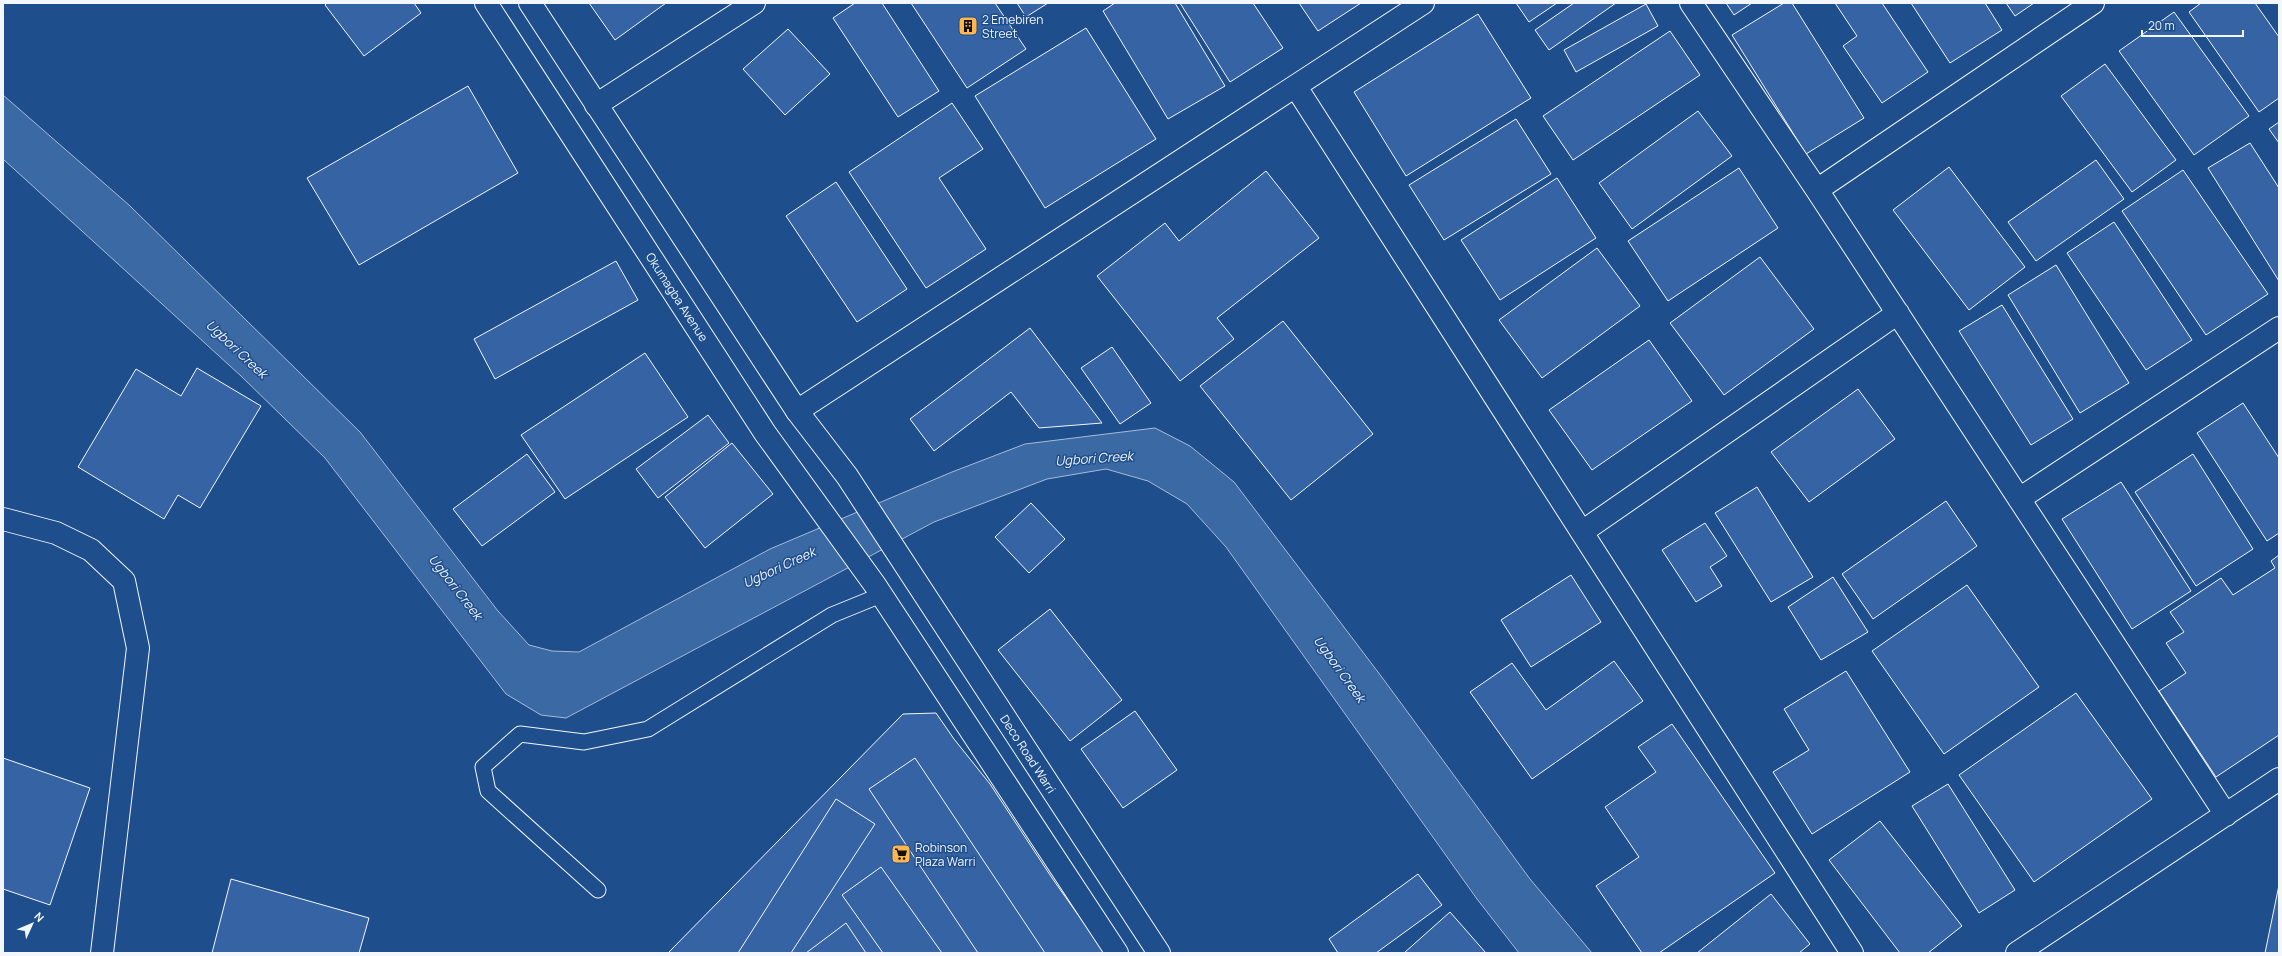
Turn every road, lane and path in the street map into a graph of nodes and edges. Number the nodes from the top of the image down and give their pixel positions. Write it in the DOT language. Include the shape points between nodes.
graph roads {
  1 [pos="486,3"];
  2 [pos="530,3"];
  3 [pos="754,3"];
  4 [pos="1423,3"];
  5 [pos="1691,3"];
  6 [pos="2093,3"];
  7 [pos="1296,87"];
  8 [pos="596,105"];
  9 [pos="1817,190"];
  10 [pos="1898,313"];
  11 [pos="2279,328"];
  12 [pos="797,412"];
  13 [pos="2019,499"];
  14 [pos="3,519"];
  15 [pos="1582,532"];
  16 [pos="878,590"];
  17 [pos="2279,779"];
  18 [pos="2226,815"];
  19 [pos="598,890"];
  20 [pos="2030,950"];
  21 [pos="102,953"];
  22 [pos="1117,953"];
  23 [pos="1159,953"];
  24 [pos="1852,953"];
  1 -- 16 [label="street, Okumagba Avenue" via="766,433"];
  2 -- 8 [label="street"];
  3 -- 8 [label="street"];
  4 -- 7 [label="street"];
  5 -- 9 [label="street"];
  6 -- 9 [label="street"];
  7 -- 12 [label="street"];
  7 -- 15 [label="street"];
  8 -- 12 [label="street"];
  9 -- 10 [label="street"];
  10 -- 13 [label="street"];
  10 -- 15 [label="street"];
  11 -- 13 [label="street"];
  12 -- 23 [label="street, Deco Road Warri" via="847,476"];
  13 -- 18 [label="street"];
  14 -- 21 [label="street" via="56,533 91,550 124,581 138,648"];
  15 -- 24 [label="street"];
  16 -- 19 [label="lane" via="832,615 648,729 584,742 520,734 483,768 488,791"];
  16 -- 22 [label="street"];
  17 -- 18 [label="street"];
  18 -- 20 [label="street"];
}
